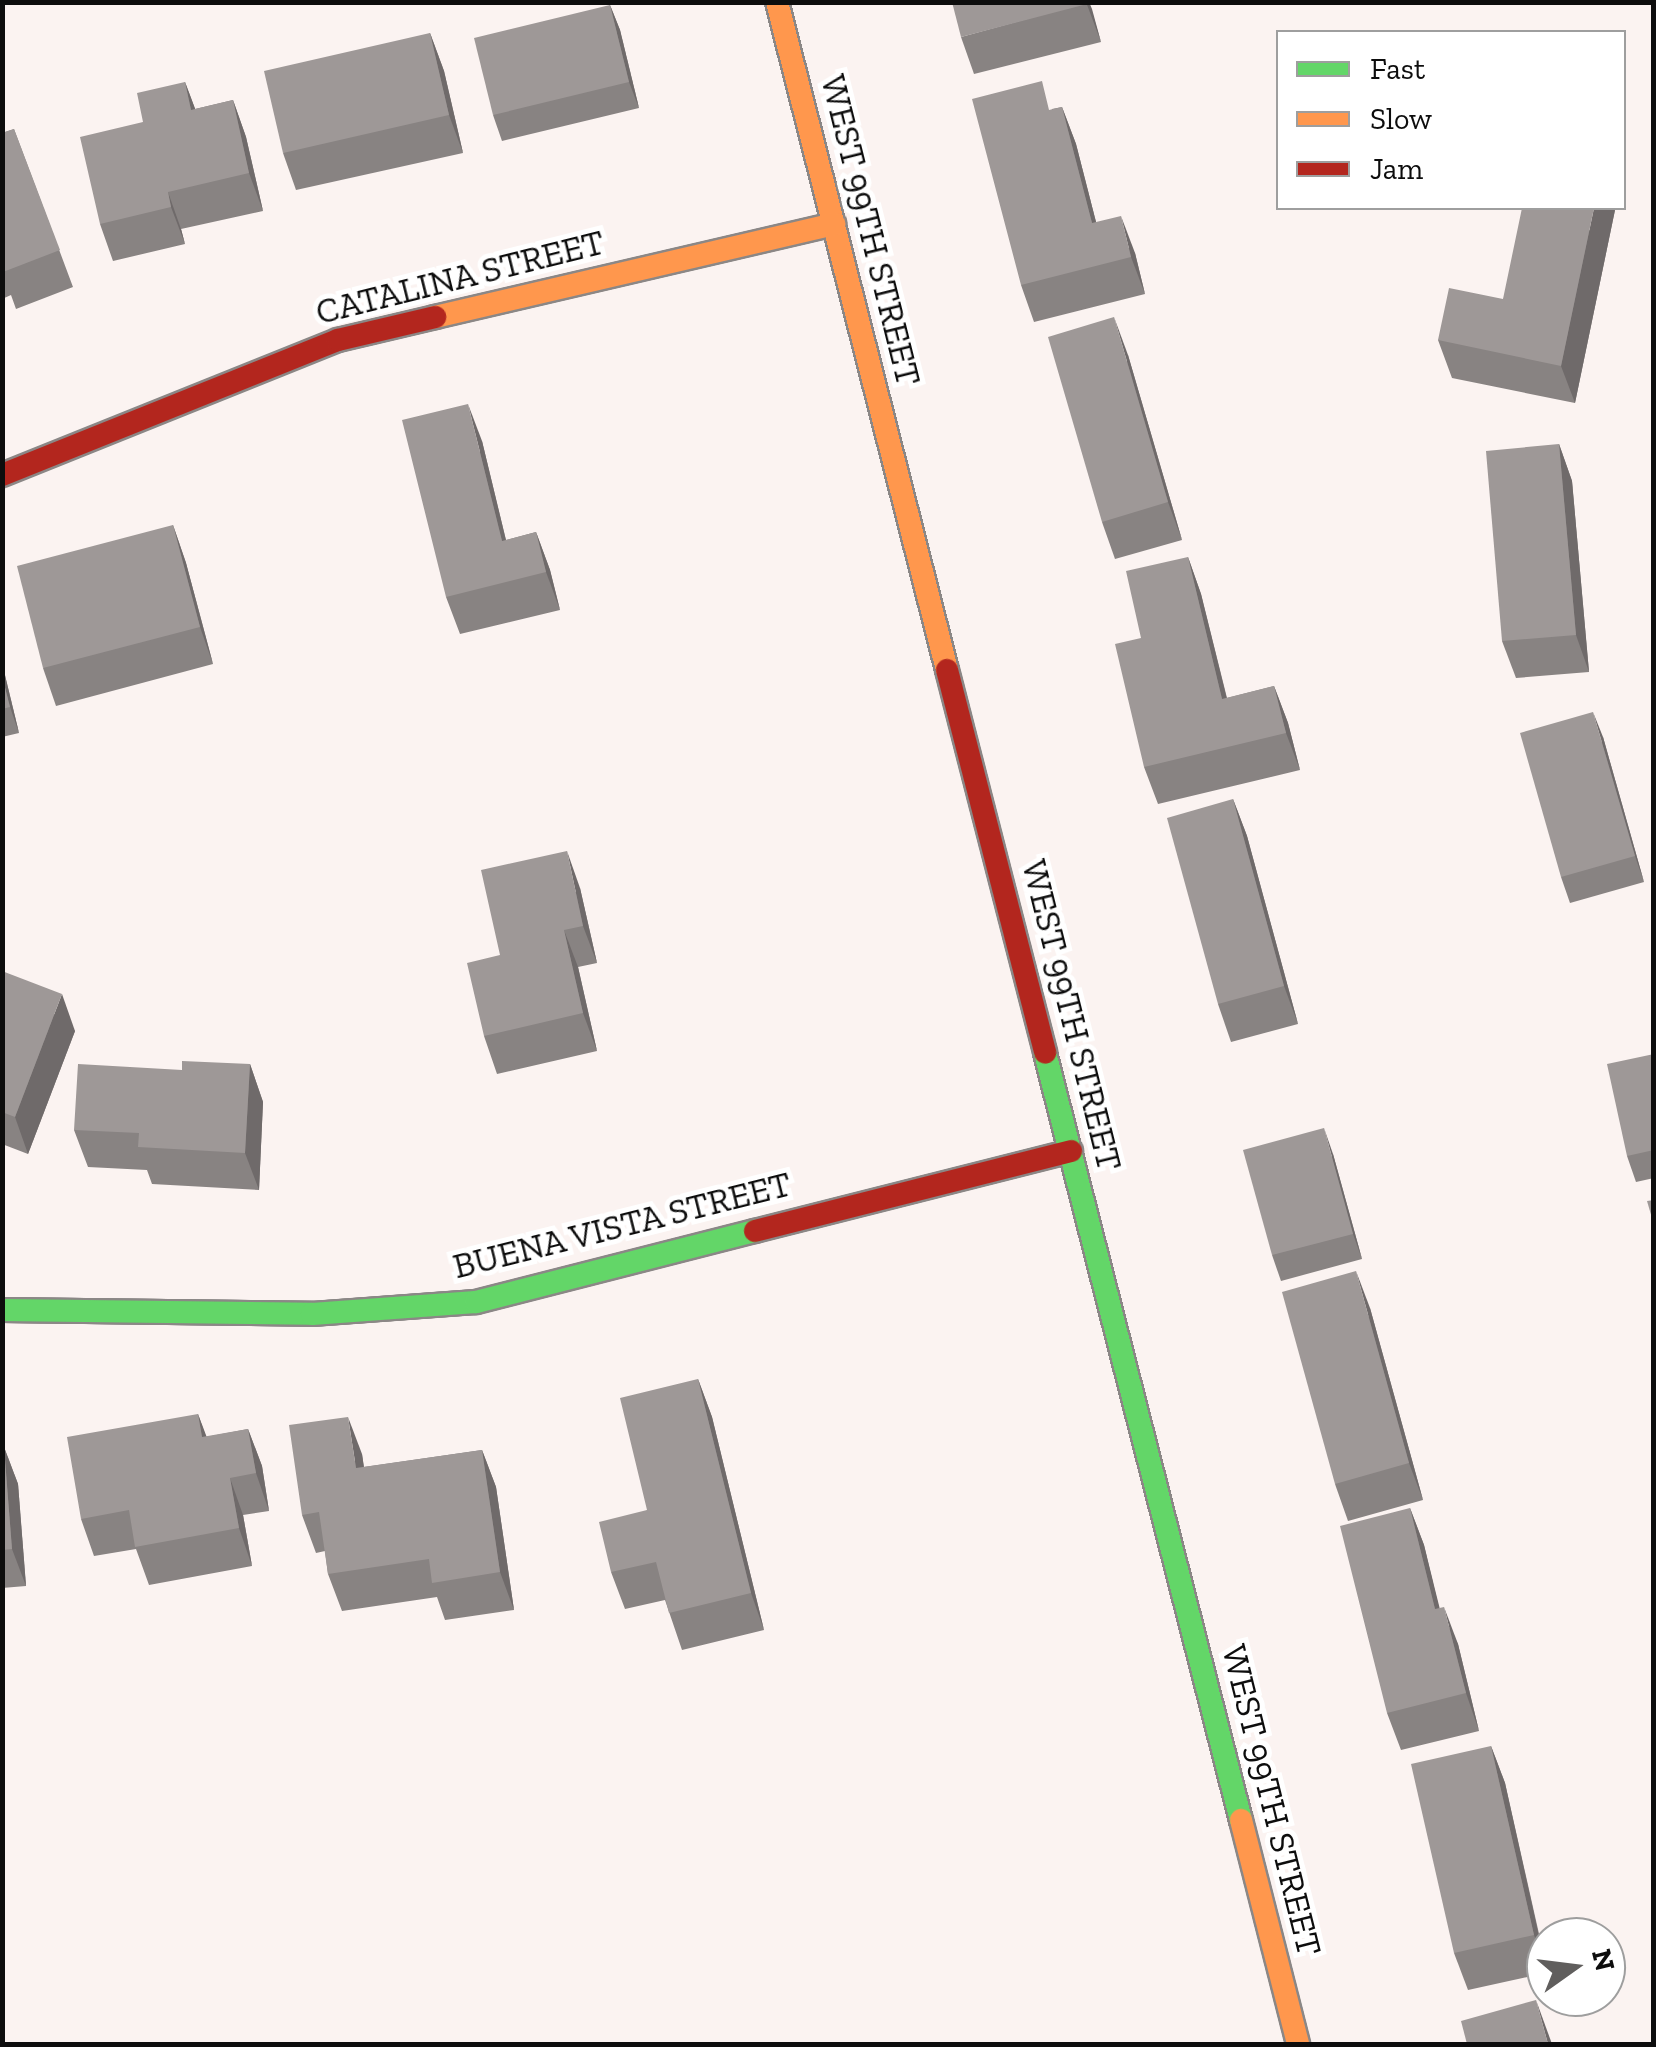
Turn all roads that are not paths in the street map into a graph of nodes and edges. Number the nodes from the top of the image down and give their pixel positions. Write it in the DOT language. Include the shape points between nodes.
graph roads {
  1 [pos="777,2"];
  2 [pos="834,224"];
  3 [pos="2,475"];
  4 [pos="1071,1152"];
  5 [pos="2,1310"];
  6 [pos="1298,2044"];
  1 -- 2 [label="street, WEST 99TH STREET"];
  2 -- 3 [label="street, CATALINA STREET" via="338,340"];
  2 -- 4 [label="street, WEST 99TH STREET"];
  4 -- 5 [label="street, BUENA VISTA STREET" via="476,1302 312,1314"];
  4 -- 6 [label="street, WEST 99TH STREET"];
}
